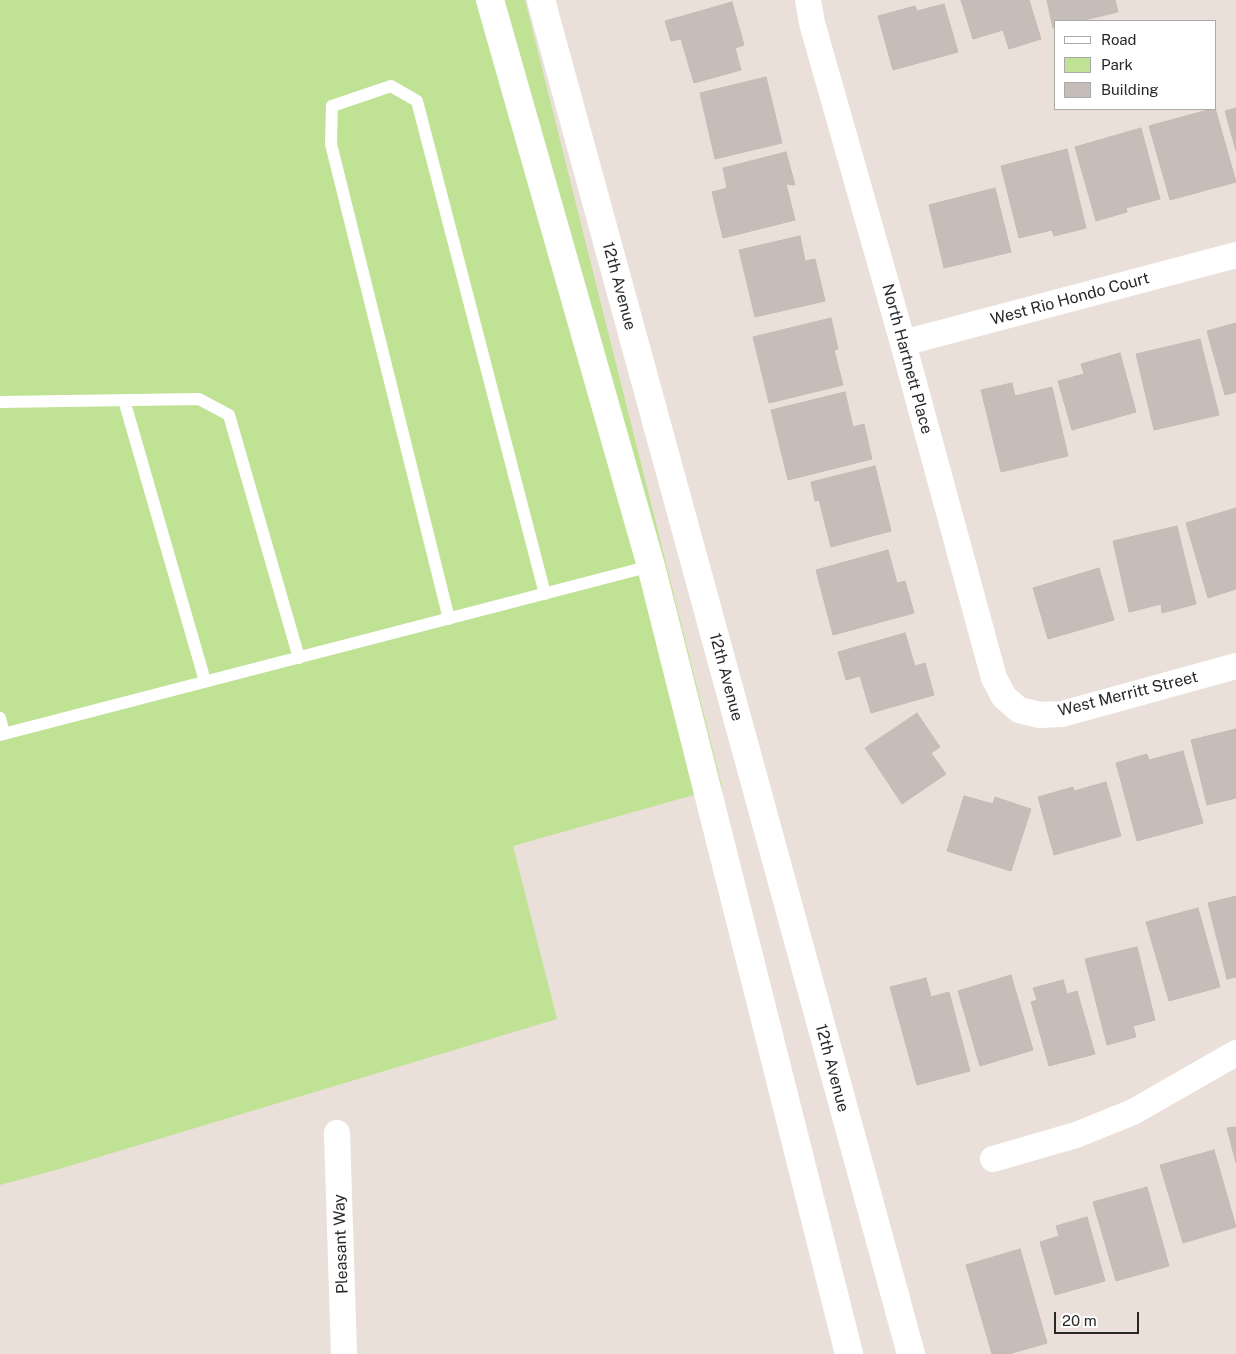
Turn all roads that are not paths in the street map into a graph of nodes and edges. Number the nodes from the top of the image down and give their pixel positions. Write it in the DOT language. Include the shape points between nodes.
graph roads {
  1 [pos="490,0"];
  2 [pos="541,0"];
  3 [pos="808,0"];
  4 [pos="1236,254"];
  5 [pos="903,343"];
  6 [pos="124,400"];
  7 [pos="0,402"];
  8 [pos="651,566"];
  9 [pos="545,594"];
  10 [pos="449,619"];
  11 [pos="299,658"];
  12 [pos="1236,666"];
  13 [pos="205,681"];
  14 [pos="1019,710"];
  15 [pos="0,718"];
  16 [pos="2,734"];
  17 [pos="1236,1053"];
  18 [pos="337,1133"];
  19 [pos="993,1159"];
  20 [pos="344,1354"];
  21 [pos="849,1354"];
  22 [pos="911,1354"];
  1 -- 8 [label="main road"];
  2 -- 22 [label="main road, 12th Avenue"];
  3 -- 5 [label="street, North Hartnett Place"];
  4 -- 5 [label="street, West Rio Hondo Court"];
  5 -- 14 [label="street, North Hartnett Place" via="994,678 1004,697"];
  6 -- 7 [label="lane"];
  6 -- 11 [label="lane" via="199,399 229,415"];
  6 -- 13 [label="lane"];
  8 -- 9 [label="lane"];
  8 -- 21 [label="main road"];
  9 -- 10 [label="lane"];
  9 -- 10 [label="lane" via="417,102 391,86 332,106 331,144"];
  10 -- 11 [label="lane"];
  11 -- 13 [label="lane"];
  12 -- 14 [label="street, West Merritt Street" via="1062,714 1040,715"];
  13 -- 16 [label="lane"];
  15 -- 16 [label="lane"];
  17 -- 19 [label="street" via="1133,1112 1076,1135"];
  18 -- 20 [label="street, Pleasant Way"];
}
